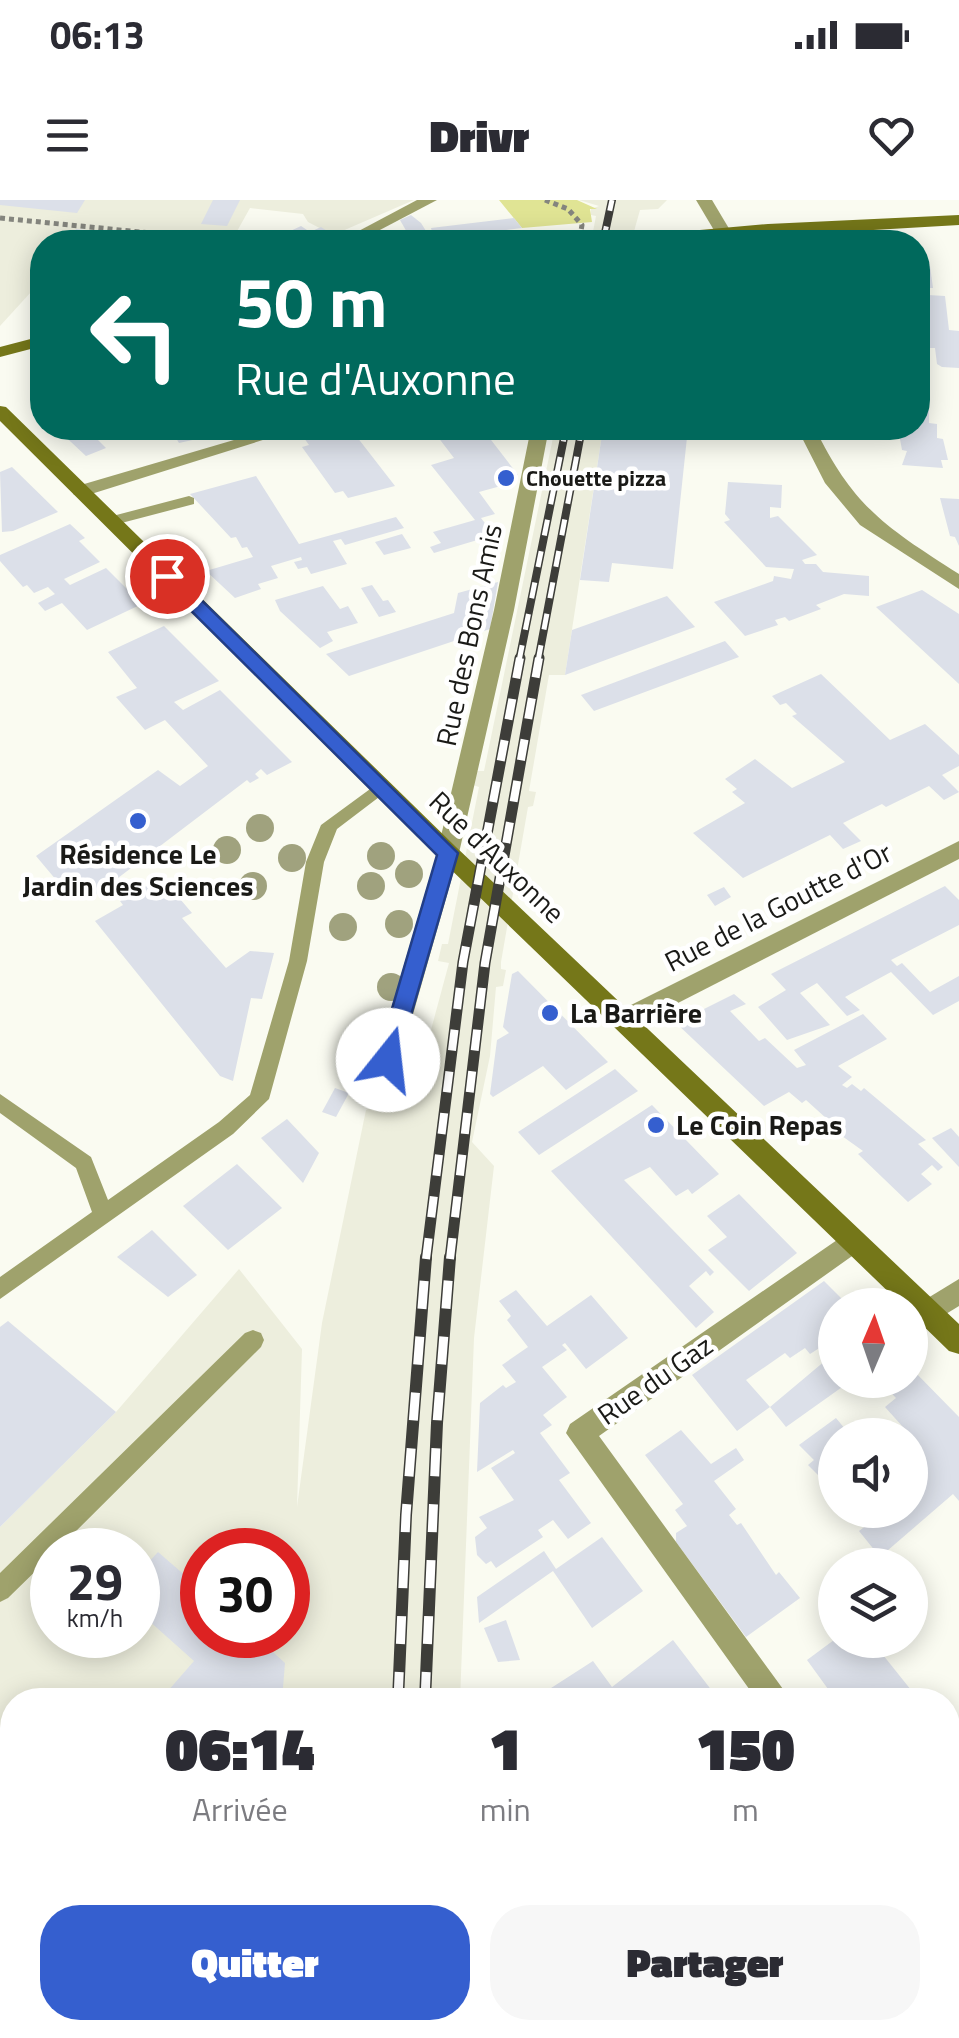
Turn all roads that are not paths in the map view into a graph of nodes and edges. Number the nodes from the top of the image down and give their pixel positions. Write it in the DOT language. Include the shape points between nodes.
graph roads {
  1 [pos="428,200"];
  2 [pos="704,200"];
  3 [pos="959,220"];
  4 [pos="369,230"];
  5 [pos="720,230"];
  6 [pos="828,230"];
  7 [pos="30,344"];
  8 [pos="0,352"];
  9 [pos="0,411"];
  10 [pos="252,440"];
  11 [pos="538,440"];
  12 [pos="811,440"];
  13 [pos="81,491"];
  14 [pos="188,501"];
  15 [pos="110,520"];
  16 [pos="959,583"];
  17 [pos="381,787"];
  18 [pos="959,849"];
  19 [pos="448,853"];
  20 [pos="625,1019"];
  21 [pos="388,1060"];
  22 [pos="0,1102"];
  23 [pos="103,1216"];
  24 [pos="854,1241"];
  25 [pos="902,1288"];
  26 [pos="0,1289"];
  27 [pos="959,1291"];
  28 [pos="928,1313"];
  29 [pos="252,1340"];
  30 [pos="959,1342"];
  31 [pos="0,1590"];
  32 [pos="767,1688"];
  1 -- 4 [label="street"];
  2 -- 5 [label="street"];
  3 -- 6 [label="main road"];
  7 -- 8 [label="main road"];
  9 -- 13 [label="main road, Rue d'Auxonne"];
  10 -- 13 [label="street"];
  11 -- 19 [label="street, Rue des Bons Amis"];
  12 -- 16 [label="street" via="841,497 868,524"];
  13 -- 15 [label="main road, Rue d'Auxonne"];
  14 -- 15 [label="lane"];
  15 -- 17 [label="main road, Rue d'Auxonne"];
  17 -- 19 [label="main road, Rue d'Auxonne"];
  17 -- 23 [label="lane" via="330,824 315,862 298,961 259,1099"];
  18 -- 20 [label="street, Rue de la Goutte d'Or"];
  19 -- 20 [label="main road, Rue d'Auxonne"];
  19 -- 21 [label="street, Rue des Bons Amis"];
  20 -- 24 [label="main road, Rue d'Auxonne"];
  22 -- 23 [label="lane" via="84,1163"];
  23 -- 26 [label="lane"];
  24 -- 25 [label="main road, Rue d'Auxonne"];
  24 -- 32 [label="street, Rue du Gaz" via="580,1433"];
  27 -- 28 [label="street"];
  28 -- 30 [label="main road, Rue d'Auxonne"];
  29 -- 31 [label="lane"];
}
